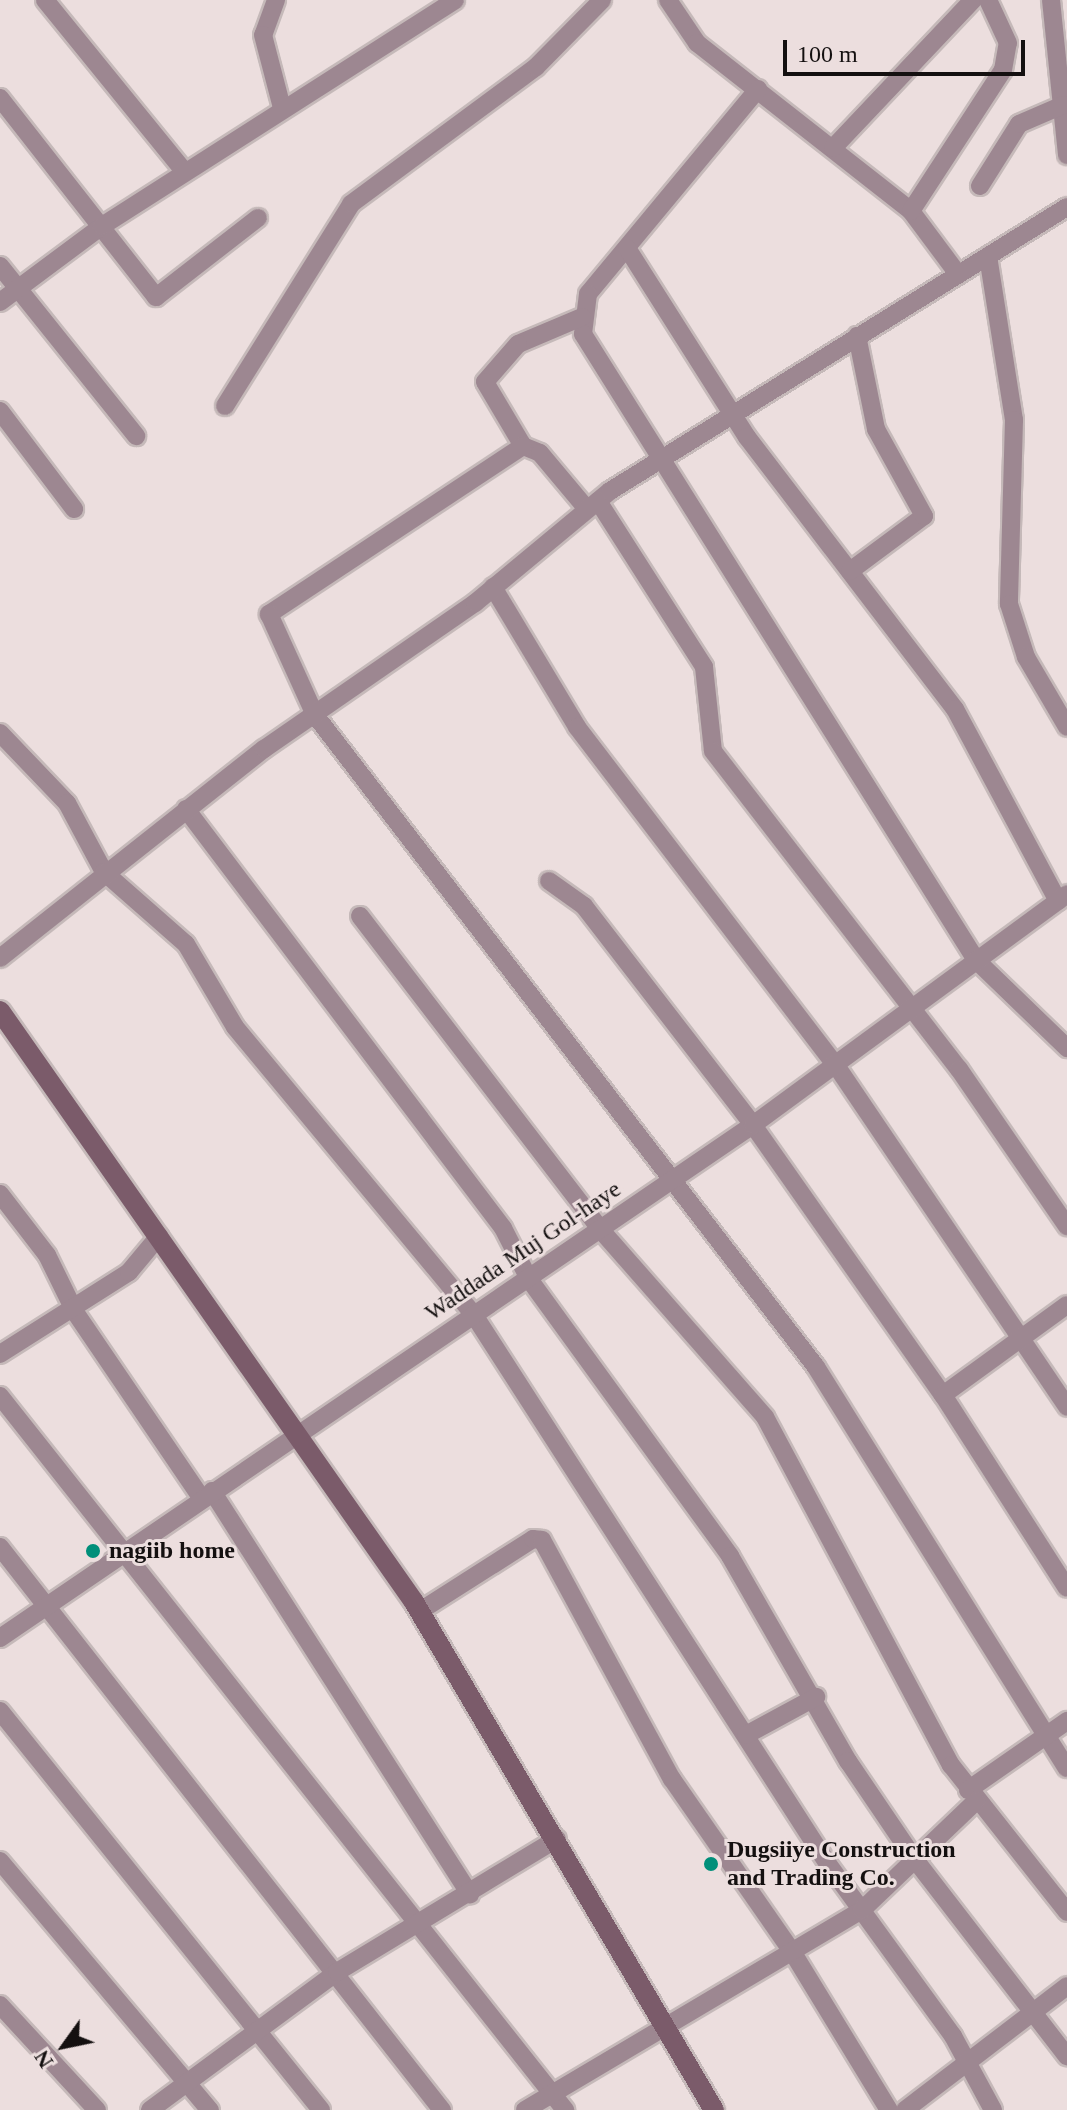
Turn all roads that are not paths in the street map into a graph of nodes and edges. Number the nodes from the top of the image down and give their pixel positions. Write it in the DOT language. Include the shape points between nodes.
graph roads {
  1 [pos="45,0"];
  2 [pos="276,0"];
  3 [pos="455,0"];
  4 [pos="602,0"];
  5 [pos="668,0"];
  6 [pos="973,0"];
  7 [pos="988,0"];
  8 [pos="1051,0"];
  9 [pos="758,89"];
  10 [pos="0,98"];
  11 [pos="1063,105"];
  12 [pos="282,108"];
  13 [pos="833,148"];
  14 [pos="1067,155"];
  15 [pos="185,172"];
  16 [pos="980,186"];
  17 [pos="1065,208"];
  18 [pos="911,211"];
  19 [pos="258,218"];
  20 [pos="102,226"];
  21 [pos="1067,229"];
  22 [pos="627,248"];
  23 [pos="988,256"];
  24 [pos="0,266"];
  25 [pos="958,274"];
  26 [pos="17,289"];
  27 [pos="0,302"];
  28 [pos="582,317"];
  29 [pos="857,336"];
  30 [pos="225,406"];
  31 [pos="0,411"];
  32 [pos="731,412"];
  33 [pos="136,436"];
  34 [pos="523,446"];
  35 [pos="662,456"];
  36 [pos="592,505"];
  37 [pos="74,509"];
  38 [pos="850,571"];
  39 [pos="493,587"];
  40 [pos="315,715"];
  41 [pos="1067,727"];
  42 [pos="0,733"];
  43 [pos="186,809"];
  44 [pos="104,872"];
  45 [pos="549,881"];
  46 [pos="1062,898"];
  47 [pos="360,916"];
  48 [pos="0,958"];
  49 [pos="976,960"];
  50 [pos="0,1011"];
  51 [pos="907,1011"];
  52 [pos="1067,1048"];
  53 [pos="835,1064"];
  54 [pos="753,1125"];
  55 [pos="670,1181"];
  56 [pos="0,1194"];
  57 [pos="1067,1226"];
  58 [pos="600,1229"];
  59 [pos="159,1236"];
  60 [pos="529,1279"];
  61 [pos="1067,1305"];
  62 [pos="75,1312"];
  63 [pos="474,1315"];
  64 [pos="1022,1341"];
  65 [pos="0,1354"];
  66 [pos="943,1395"];
  67 [pos="0,1396"];
  68 [pos="1067,1407"];
  69 [pos="294,1432"];
  70 [pos="207,1495"];
  71 [pos="0,1547"];
  72 [pos="124,1554"];
  73 [pos="1067,1588"];
  74 [pos="47,1605"];
  75 [pos="420,1611"];
  76 [pos="0,1638"];
  77 [pos="816,1697"];
  78 [pos="0,1711"];
  79 [pos="1067,1721"];
  80 [pos="746,1735"];
  81 [pos="1044,1737"];
  82 [pos="1067,1768"];
  83 [pos="972,1796"];
  84 [pos="557,1839"];
  85 [pos="913,1857"];
  86 [pos="0,1861"];
  87 [pos="470,1894"];
  88 [pos="862,1910"];
  89 [pos="1067,1912"];
  90 [pos="418,1926"];
  91 [pos="793,1953"];
  92 [pos="337,1972"];
  93 [pos="1067,1986"];
  94 [pos="0,2005"];
  95 [pos="1038,2010"];
  96 [pos="665,2028"];
  97 [pos="259,2033"];
  98 [pos="1067,2056"];
  99 [pos="964,2068"];
  100 [pos="187,2084"];
  101 [pos="551,2090"];
  102 [pos="97,2110"];
  103 [pos="150,2110"];
  104 [pos="210,2110"];
  105 [pos="321,2110"];
  106 [pos="442,2110"];
  107 [pos="525,2110"];
  108 [pos="565,2110"];
  109 [pos="714,2110"];
  110 [pos="889,2110"];
  111 [pos="905,2110"];
  112 [pos="993,2110"];
  1 -- 15 [label="street"];
  2 -- 12 [label="street" via="263,35"];
  3 -- 12 [label="street"];
  4 -- 30 [label="street" via="536,67 351,204"];
  5 -- 9 [label="street" via="697,43"];
  6 -- 13 [label="street"];
  7 -- 18 [label="street" via="1008,43 1003,70"];
  8 -- 11 [label="street"];
  9 -- 13 [label="street"];
  9 -- 22 [label="street"];
  10 -- 20 [label="street"];
  11 -- 14 [label="street"];
  11 -- 16 [label="street" via="1019,124"];
  12 -- 15 [label="street"];
  13 -- 18 [label="street"];
  15 -- 20 [label="street"];
  17 -- 21 [label="street"];
  17 -- 23 [label="street"];
  18 -- 25 [label="street"];
  19 -- 20 [label="street" via="156,297"];
  20 -- 26 [label="street"];
  22 -- 28 [label="street" via="588,294"];
  22 -- 32 [label="street"];
  23 -- 25 [label="street"];
  23 -- 41 [label="street" via="1014,420 1009,604 1026,657"];
  24 -- 26 [label="street"];
  25 -- 29 [label="street"];
  26 -- 27 [label="street"];
  26 -- 33 [label="street"];
  28 -- 34 [label="street" via="518,344 485,382"];
  28 -- 35 [label="street" via="583,334"];
  29 -- 32 [label="street"];
  29 -- 38 [label="street" via="876,429 924,516"];
  31 -- 37 [label="street"];
  32 -- 35 [label="street"];
  32 -- 38 [label="street"];
  34 -- 36 [label="street" via="540,453"];
  34 -- 40 [label="street" via="269,614"];
  35 -- 36 [label="street"];
  35 -- 49 [label="street"];
  36 -- 39 [label="street"];
  36 -- 51 [label="street" via="704,667 713,751"];
  38 -- 46 [label="street" via="978,744"];
  39 -- 40 [label="street"];
  39 -- 53 [label="street" via="577,727"];
  40 -- 43 [label="street"];
  40 -- 55 [label="street"];
  42 -- 44 [label="street" via="67,803"];
  43 -- 44 [label="street"];
  43 -- 60 [label="street" via="503,1228"];
  44 -- 48 [label="street"];
  44 -- 63 [label="street" via="186,944 235,1027"];
  45 -- 54 [label="street" via="584,906"];
  46 -- 49 [label="street, Waddada Muj Gol-haye"];
  47 -- 58 [label="street"];
  49 -- 51 [label="street, Waddada Muj Gol-haye"];
  49 -- 52 [label="street"];
  50 -- 59 [label="main road"];
  51 -- 53 [label="street, Waddada Muj Gol-haye"];
  51 -- 57 [label="street" via="959,1069"];
  53 -- 54 [label="street, Waddada Muj Gol-haye"];
  53 -- 64 [label="street"];
  54 -- 55 [label="street, Waddada Muj Gol-haye"];
  54 -- 66 [label="street"];
  55 -- 58 [label="street, Waddada Muj Gol-haye"];
  55 -- 81 [label="street" via="816,1367"];
  56 -- 62 [label="street" via="47,1255"];
  58 -- 60 [label="street, Waddada Muj Gol-haye"];
  58 -- 83 [label="street" via="765,1417"];
  59 -- 62 [label="street" via="129,1272"];
  59 -- 69 [label="main road"];
  60 -- 63 [label="street, Waddada Muj Gol-haye"];
  60 -- 77 [label="street" via="723,1544"];
  61 -- 64 [label="street"];
  62 -- 65 [label="street"];
  62 -- 70 [label="street"];
  63 -- 69 [label="street, Waddada Muj Gol-haye"];
  63 -- 80 [label="street"];
  64 -- 66 [label="street"];
  64 -- 68 [label="street"];
  66 -- 73 [label="street"];
  67 -- 72 [label="street"];
  69 -- 70 [label="street, Waddada Muj Gol-haye"];
  69 -- 75 [label="main road"];
  70 -- 72 [label="street, Waddada Muj Gol-haye"];
  70 -- 87 [label="street"];
  71 -- 74 [label="street"];
  72 -- 74 [label="street, Waddada Muj Gol-haye"];
  72 -- 90 [label="street"];
  74 -- 76 [label="street, Waddada Muj Gol-haye"];
  74 -- 92 [label="street"];
  75 -- 84 [label="main road"];
  75 -- 91 [label="street" via="533,1539 542,1540 672,1779"];
  77 -- 80 [label="street"];
  77 -- 85 [label="street" via="848,1761"];
  78 -- 97 [label="street"];
  79 -- 81 [label="street"];
  80 -- 88 [label="street"];
  81 -- 82 [label="street"];
  81 -- 83 [label="street"];
  83 -- 85 [label="street"];
  83 -- 89 [label="street"];
  84 -- 87 [label="street"];
  84 -- 96 [label="main road"];
  85 -- 88 [label="street"];
  85 -- 95 [label="street"];
  86 -- 100 [label="street"];
  87 -- 90 [label="street"];
  88 -- 91 [label="street"];
  88 -- 99 [label="street" via="953,2036"];
  90 -- 92 [label="street"];
  90 -- 101 [label="street"];
  91 -- 96 [label="street"];
  91 -- 110 [label="street"];
  92 -- 97 [label="street"];
  92 -- 106 [label="street"];
  93 -- 95 [label="street"];
  94 -- 102 [label="street"];
  95 -- 98 [label="street"];
  95 -- 99 [label="street"];
  96 -- 101 [label="street"];
  96 -- 109 [label="main road"];
  97 -- 100 [label="street"];
  97 -- 105 [label="street"];
  99 -- 111 [label="street"];
  99 -- 112 [label="street"];
  100 -- 103 [label="street"];
  100 -- 104 [label="street"];
  101 -- 107 [label="street"];
  101 -- 108 [label="street"];
}
